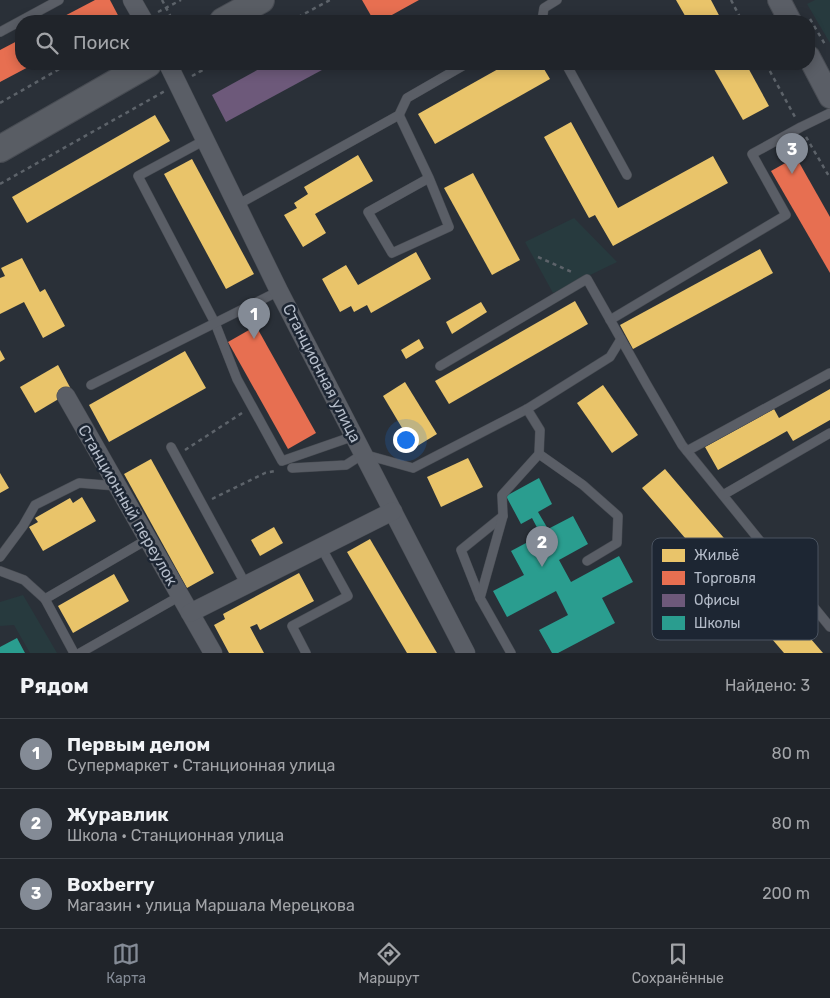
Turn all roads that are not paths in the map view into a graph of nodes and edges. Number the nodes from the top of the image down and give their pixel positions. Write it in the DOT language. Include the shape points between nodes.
graph roads {
  1 [pos="59,0"];
  2 [pos="132,0"];
  3 [pos="261,0"];
  4 [pos="557,0"];
  5 [pos="779,0"];
  6 [pos="31,15"];
  7 [pos="141,15"];
  8 [pos="234,15"];
  9 [pos="542,15"];
  10 [pos="796,15"];
  11 [pos="15,24"];
  12 [pos="0,32"];
  13 [pos="817,52"];
  14 [pos="138,70"];
  15 [pos="171,70"];
  16 [pos="456,70"];
  17 [pos="569,70"];
  18 [pos="830,97"];
  19 [pos="830,113"];
  20 [pos="399,115"];
  21 [pos="205,140"];
  22 [pos="0,149"];
  23 [pos="627,175"];
  24 [pos="429,178"];
  25 [pos="237,205"];
  26 [pos="279,291"];
  27 [pos="610,320"];
  28 [pos="214,323"];
  29 [pos="621,339"];
  30 [pos="440,366"];
  31 [pos="830,373"];
  32 [pos="91,385"];
  33 [pos="66,396"];
  34 [pos="527,410"];
  35 [pos="830,433"];
  36 [pos="354,436"];
  37 [pos="171,447"];
  38 [pos="687,451"];
  39 [pos="364,454"];
  40 [pos="539,454"];
  41 [pos="292,468"];
  42 [pos="118,486"];
  43 [pos="723,495"];
  44 [pos="393,511"];
  45 [pos="503,516"];
  46 [pos="758,538"];
  47 [pos="148,539"];
  48 [pos="321,547"];
  49 [pos="0,557"];
  50 [pos="587,561"];
  51 [pos="0,571"];
  52 [pos="246,585"];
  53 [pos="180,596"];
  54 [pos="480,598"];
  55 [pos="45,599"];
  56 [pos="818,611"];
  57 [pos="190,613"];
  58 [pos="830,626"];
  59 [pos="74,653"];
  60 [pos="80,653"];
  61 [pos="213,653"];
  62 [pos="306,653"];
  63 [pos="466,653"];
  64 [pos="511,653"];
  1 -- 6 [label="lane"];
  2 -- 7 [label="street"];
  3 -- 8 [label="main road"];
  4 -- 9 [label="lane" via="544,8"];
  5 -- 10 [label="street"];
  11 -- 12 [label="lane"];
  13 -- 18 [label="street"];
  14 -- 22 [label="main road"];
  15 -- 21 [label="street, Станционная улица"];
  16 -- 20 [label="lane" via="407,98"];
  17 -- 23 [label="lane"];
  19 -- 27 [label="lane" via="752,154 786,215"];
  20 -- 24 [label="lane"];
  20 -- 25 [label="lane"];
  21 -- 25 [label="street, Станционная улица"];
  21 -- 28 [label="lane" via="138,176"];
  24 -- 24 [label="lane" via="449,227 392,253 368,212"];
  25 -- 26 [label="street, Станционная улица"];
  26 -- 28 [label="lane"];
  26 -- 36 [label="street, Станционная улица"];
  27 -- 29 [label="lane"];
  27 -- 30 [label="lane" via="587,279"];
  28 -- 32 [label="lane"];
  28 -- 36 [label="lane" via="237,378 282,462"];
  29 -- 34 [label="lane" via="610,357"];
  29 -- 38 [label="lane"];
  31 -- 38 [label="lane"];
  33 -- 42 [label="street, Станционный переулок"];
  34 -- 39 [label="lane" via="413,468"];
  34 -- 40 [label="lane" via="540,430"];
  35 -- 43 [label="lane"];
  36 -- 39 [label="street, Станционная улица"];
  37 -- 52 [label="lane"];
  38 -- 43 [label="lane"];
  39 -- 41 [label="lane" via="346,466"];
  39 -- 44 [label="street, Станционная улица"];
  40 -- 45 [label="lane" via="502,495"];
  40 -- 50 [label="lane" via="583,485 618,516 617,543"];
  42 -- 47 [label="street, Станционный переулок"];
  42 -- 49 [label="lane" via="79,483 35,504"];
  43 -- 46 [label="lane"];
  44 -- 48 [label="street"];
  44 -- 63 [label="street, Станционная улица"];
  45 -- 54 [label="lane"];
  45 -- 54 [label="lane" via="461,550"];
  47 -- 53 [label="street, Станционный переулок"];
  47 -- 55 [label="lane"];
  48 -- 52 [label="street"];
  48 -- 62 [label="lane" via="348,596 292,626"];
  51 -- 55 [label="lane" via="24,580"];
  52 -- 57 [label="street"];
  53 -- 57 [label="street, Станционный переулок"];
  53 -- 60 [label="lane"];
  54 -- 64 [label="lane"];
  55 -- 59 [label="lane"];
  56 -- 58 [label="lane"];
  57 -- 61 [label="street, Станционный переулок"];
}
